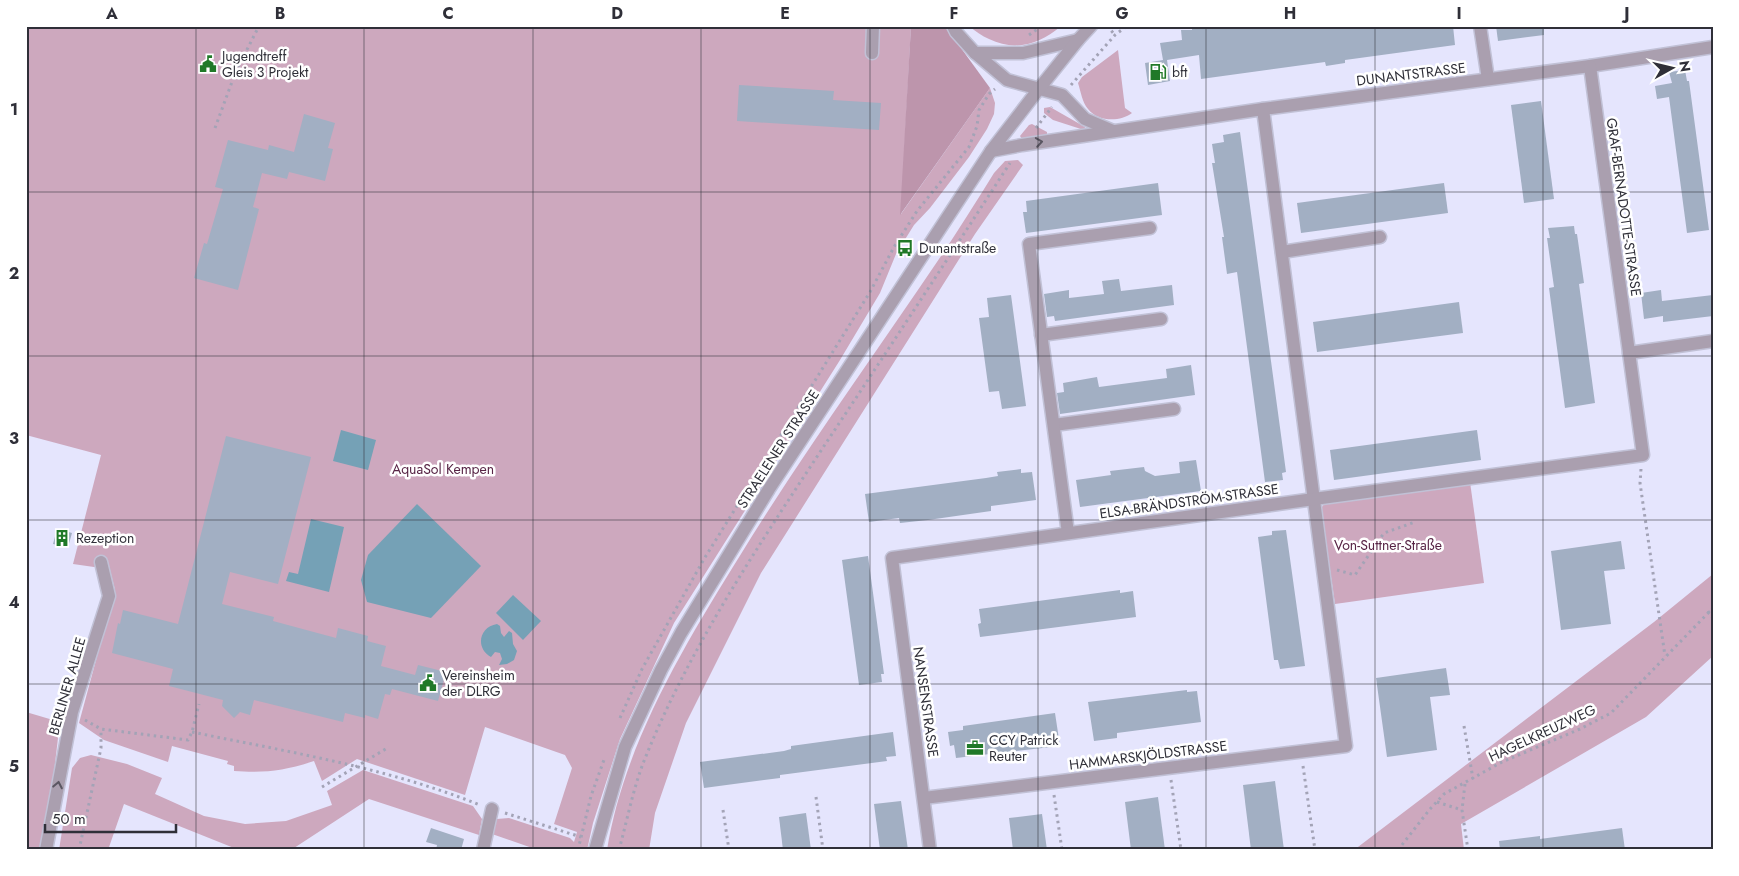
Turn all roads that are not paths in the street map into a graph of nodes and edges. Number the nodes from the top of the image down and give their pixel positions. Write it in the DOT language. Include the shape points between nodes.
graph roads {
  1 [pos="873,26"];
  2 [pos="953,26"];
  3 [pos="1091,26"];
  4 [pos="1480,26"];
  5 [pos="1078,40"];
  6 [pos="1713,47"];
  7 [pos="872,53"];
  8 [pos="974,53"];
  9 [pos="1590,66"];
  10 [pos="1488,79"];
  11 [pos="1038,90"];
  12 [pos="1263,108"];
  13 [pos="1113,131"];
  14 [pos="991,151"];
  15 [pos="1150,228"];
  16 [pos="1380,237"];
  17 [pos="1282,252"];
  18 [pos="1161,319"];
  19 [pos="1041,335"];
  20 [pos="1713,342"];
  21 [pos="1629,352"];
  22 [pos="1174,409"];
  23 [pos="1054,426"];
  24 [pos="1314,499"];
  25 [pos="1068,533"];
  26 [pos="892,558"];
  27 [pos="101,562"];
  28 [pos="924,798"];
  29 [pos="492,809"];
  30 [pos="46,850"];
  31 [pos="483,850"];
  32 [pos="595,850"];
  33 [pos="930,850"];
  1 -- 7 [label="street"];
  2 -- 8 [label="street"];
  3 -- 5 [label="street, STRAELENER STRASSE"];
  4 -- 10 [label="street"];
  5 -- 8 [label="street" via="1023,53"];
  5 -- 11 [label="street, STRAELENER STRASSE"];
  6 -- 9 [label="street, DUNANTSTRASSE"];
  8 -- 11 [label="street" via="1007,80"];
  9 -- 10 [label="street, DUNANTSTRASSE"];
  9 -- 21 [label="street, GRAF-BERNADOTTE-STRASSE"];
  10 -- 12 [label="street, DUNANTSTRASSE"];
  11 -- 13 [label="street" via="1062,95 1085,119"];
  11 -- 14 [label="street, STRAELENER STRASSE"];
  12 -- 13 [label="street, DUNANTSTRASSE"];
  12 -- 17 [label="street"];
  14 -- 13 [label="street, DUNANTSTRASSE, one-way"];
  14 -- 32 [label="street, STRAELENER STRASSE" via="769,489 681,632 625,747"];
  15 -- 19 [label="street" via="1029,244"];
  16 -- 17 [label="street"];
  17 -- 24 [label="street"];
  18 -- 19 [label="street"];
  19 -- 23 [label="street"];
  20 -- 21 [label="street"];
  21 -- 24 [label="street, GRAF-BERNADOTTE-STRASSE" via="1643,455"];
  22 -- 23 [label="street"];
  23 -- 25 [label="street"];
  24 -- 25 [label="street, ELSA-BRÄNDSTRÖM-STRASSE"];
  24 -- 28 [label="street, HAMMARSKJÖLDSTRASSE" via="1346,746"];
  25 -- 26 [label="street, ELSA-BRÄNDSTRÖM-STRASSE"];
  26 -- 28 [label="street, NANSENSTRASSE"];
  30 -- 27 [label="street, BERLINER ALLEE, one-way" via="72,712 109,596"];
  28 -- 33 [label="street, NANSENSTRASSE"];
  29 -- 31 [label="street"];
}
